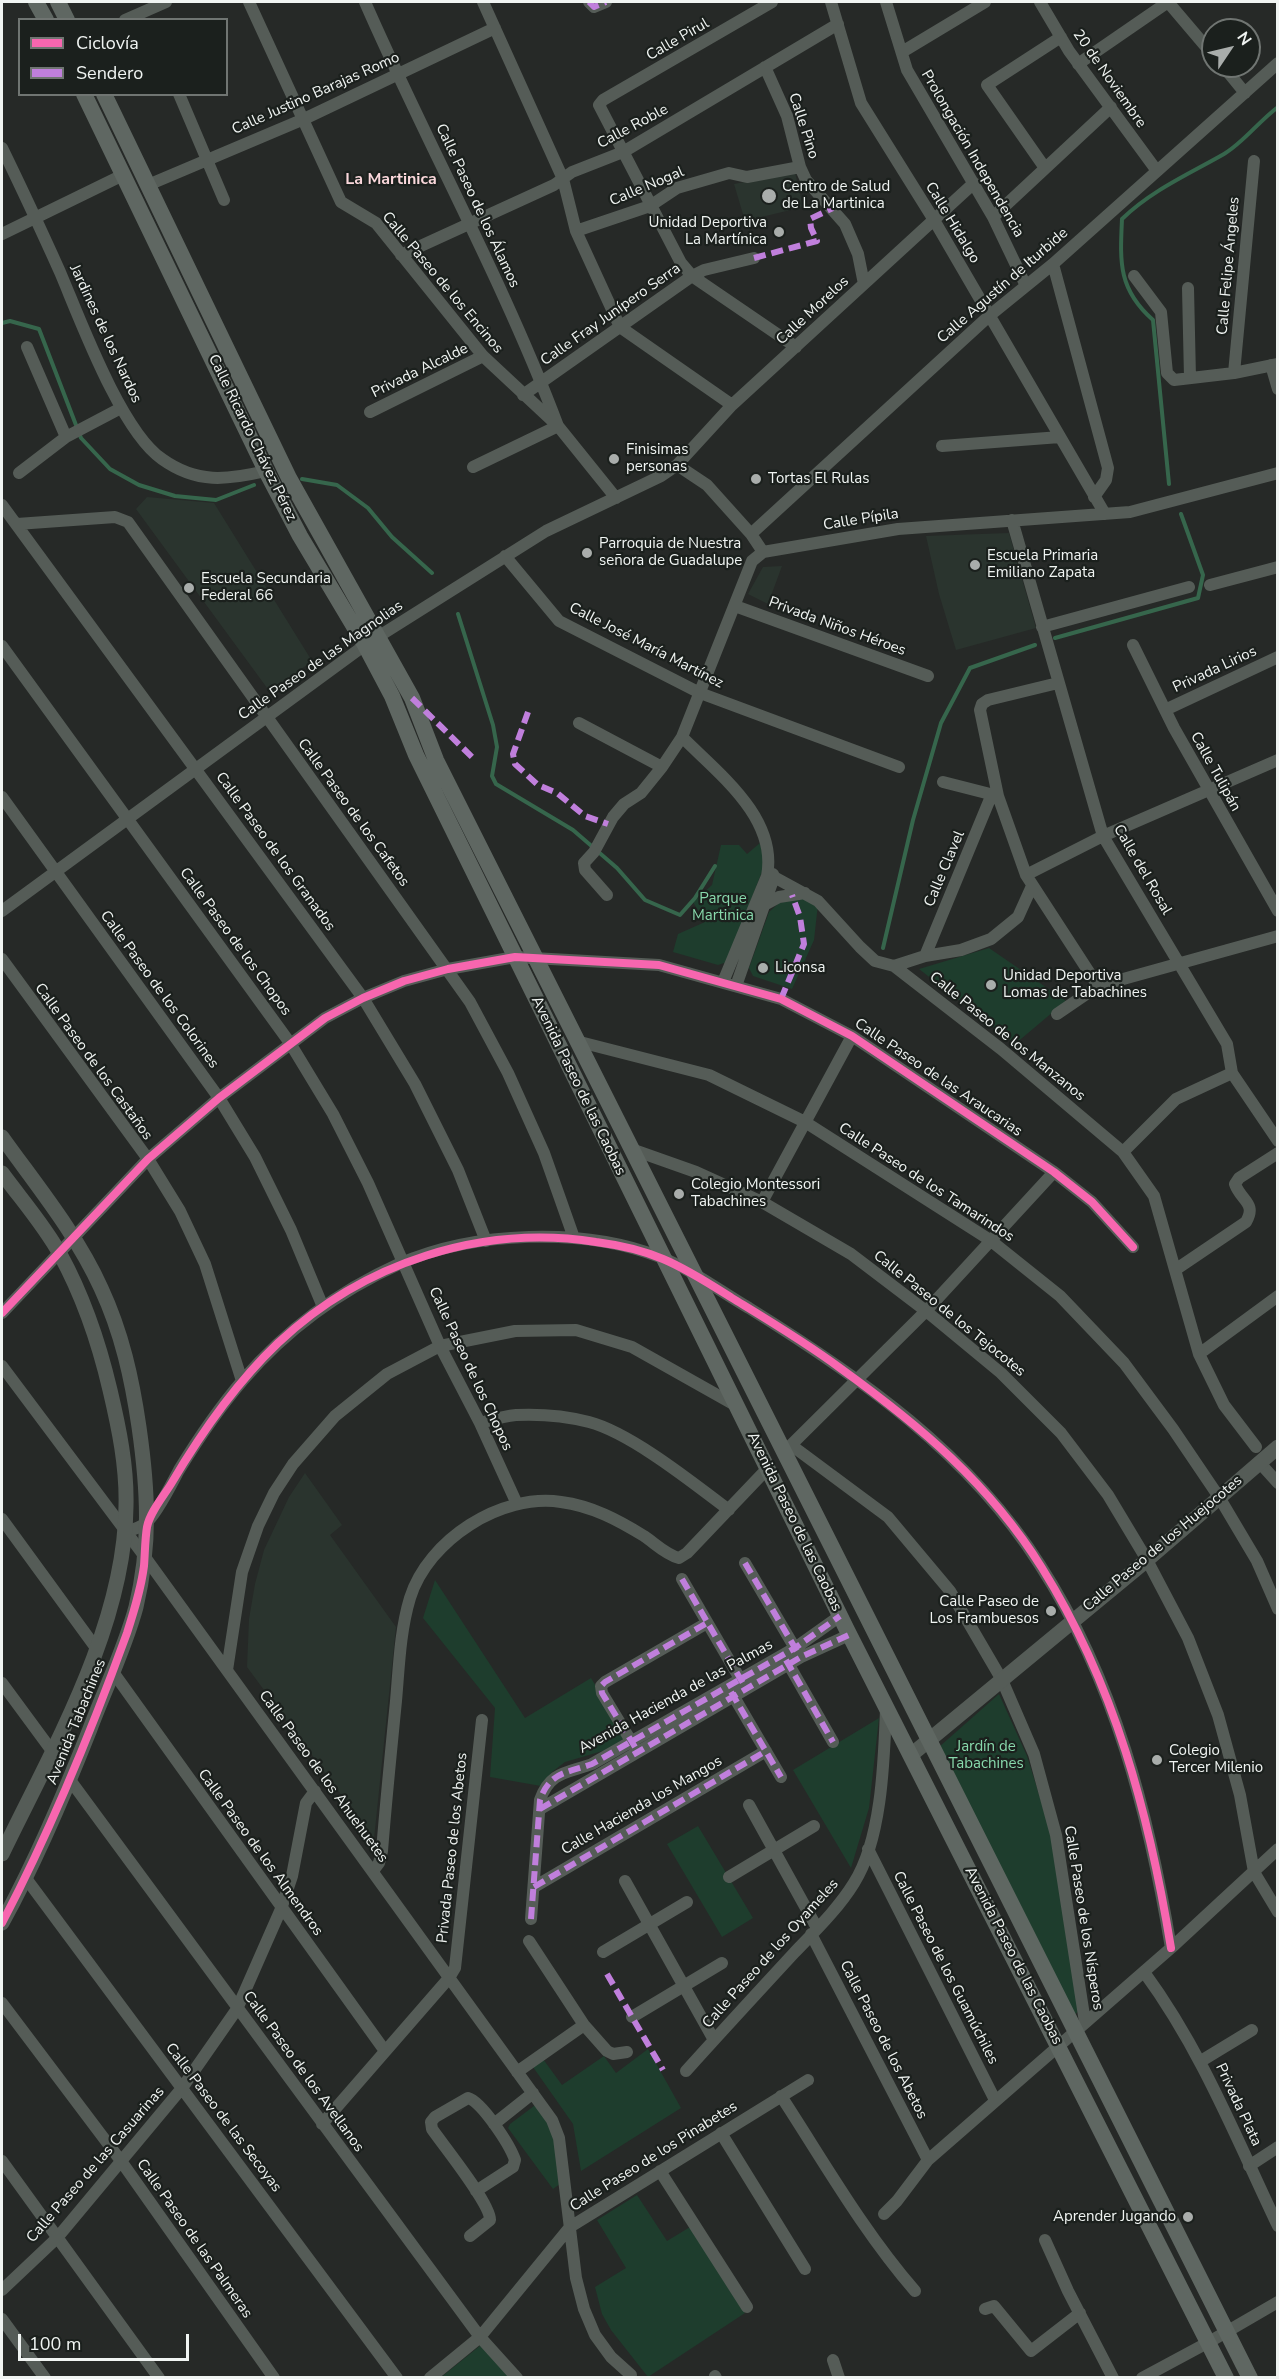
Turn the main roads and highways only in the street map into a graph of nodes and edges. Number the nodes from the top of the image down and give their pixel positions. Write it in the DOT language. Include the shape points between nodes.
graph roads {
  1 [pos="36,2"];
  2 [pos="58,2"];
  3 [pos="45,18"];
  4 [pos="66,18"];
  5 [pos="85,96"];
  6 [pos="105,96"];
  7 [pos="276,478"];
  8 [pos="372,641"];
  9 [pos="392,696"];
  10 [pos="412,698"];
  11 [pos="823,1528"];
  12 [pos="801,1539"];
  13 [pos="1226,2378"];
  14 [pos="1250,2378"];
  1 -- 3 [label="main road"];
  2 -- 4 [label="main road"];
  5 -- 7 [label="main road, Calle Ricardo Chávez Pérez"];
  6 -- 7 [label="main road, Calle Ricardo Chávez Pérez"];
  7 -- 8 [label="main road, Calle Ricardo Chávez Pérez"];
  8 -- 9 [label="main road, Calle Ricardo Chávez Pérez"];
  8 -- 10 [label="main road, Calle Ricardo Chávez Pérez"];
  9 -- 12 [label="main road, Avenida Paseo de las Caobas" via="416,755"];
  10 -- 11 [label="main road, Avenida Paseo de las Caobas" via="436,760 787,1449"];
  11 -- 12 [label="main road"];
  11 -- 14 [label="main road, Avenida Paseo de las Caobas" via="1081,2026"];
  12 -- 13 [label="main road, Avenida Paseo de las Caobas" via="845,1637 911,1755"];
}
